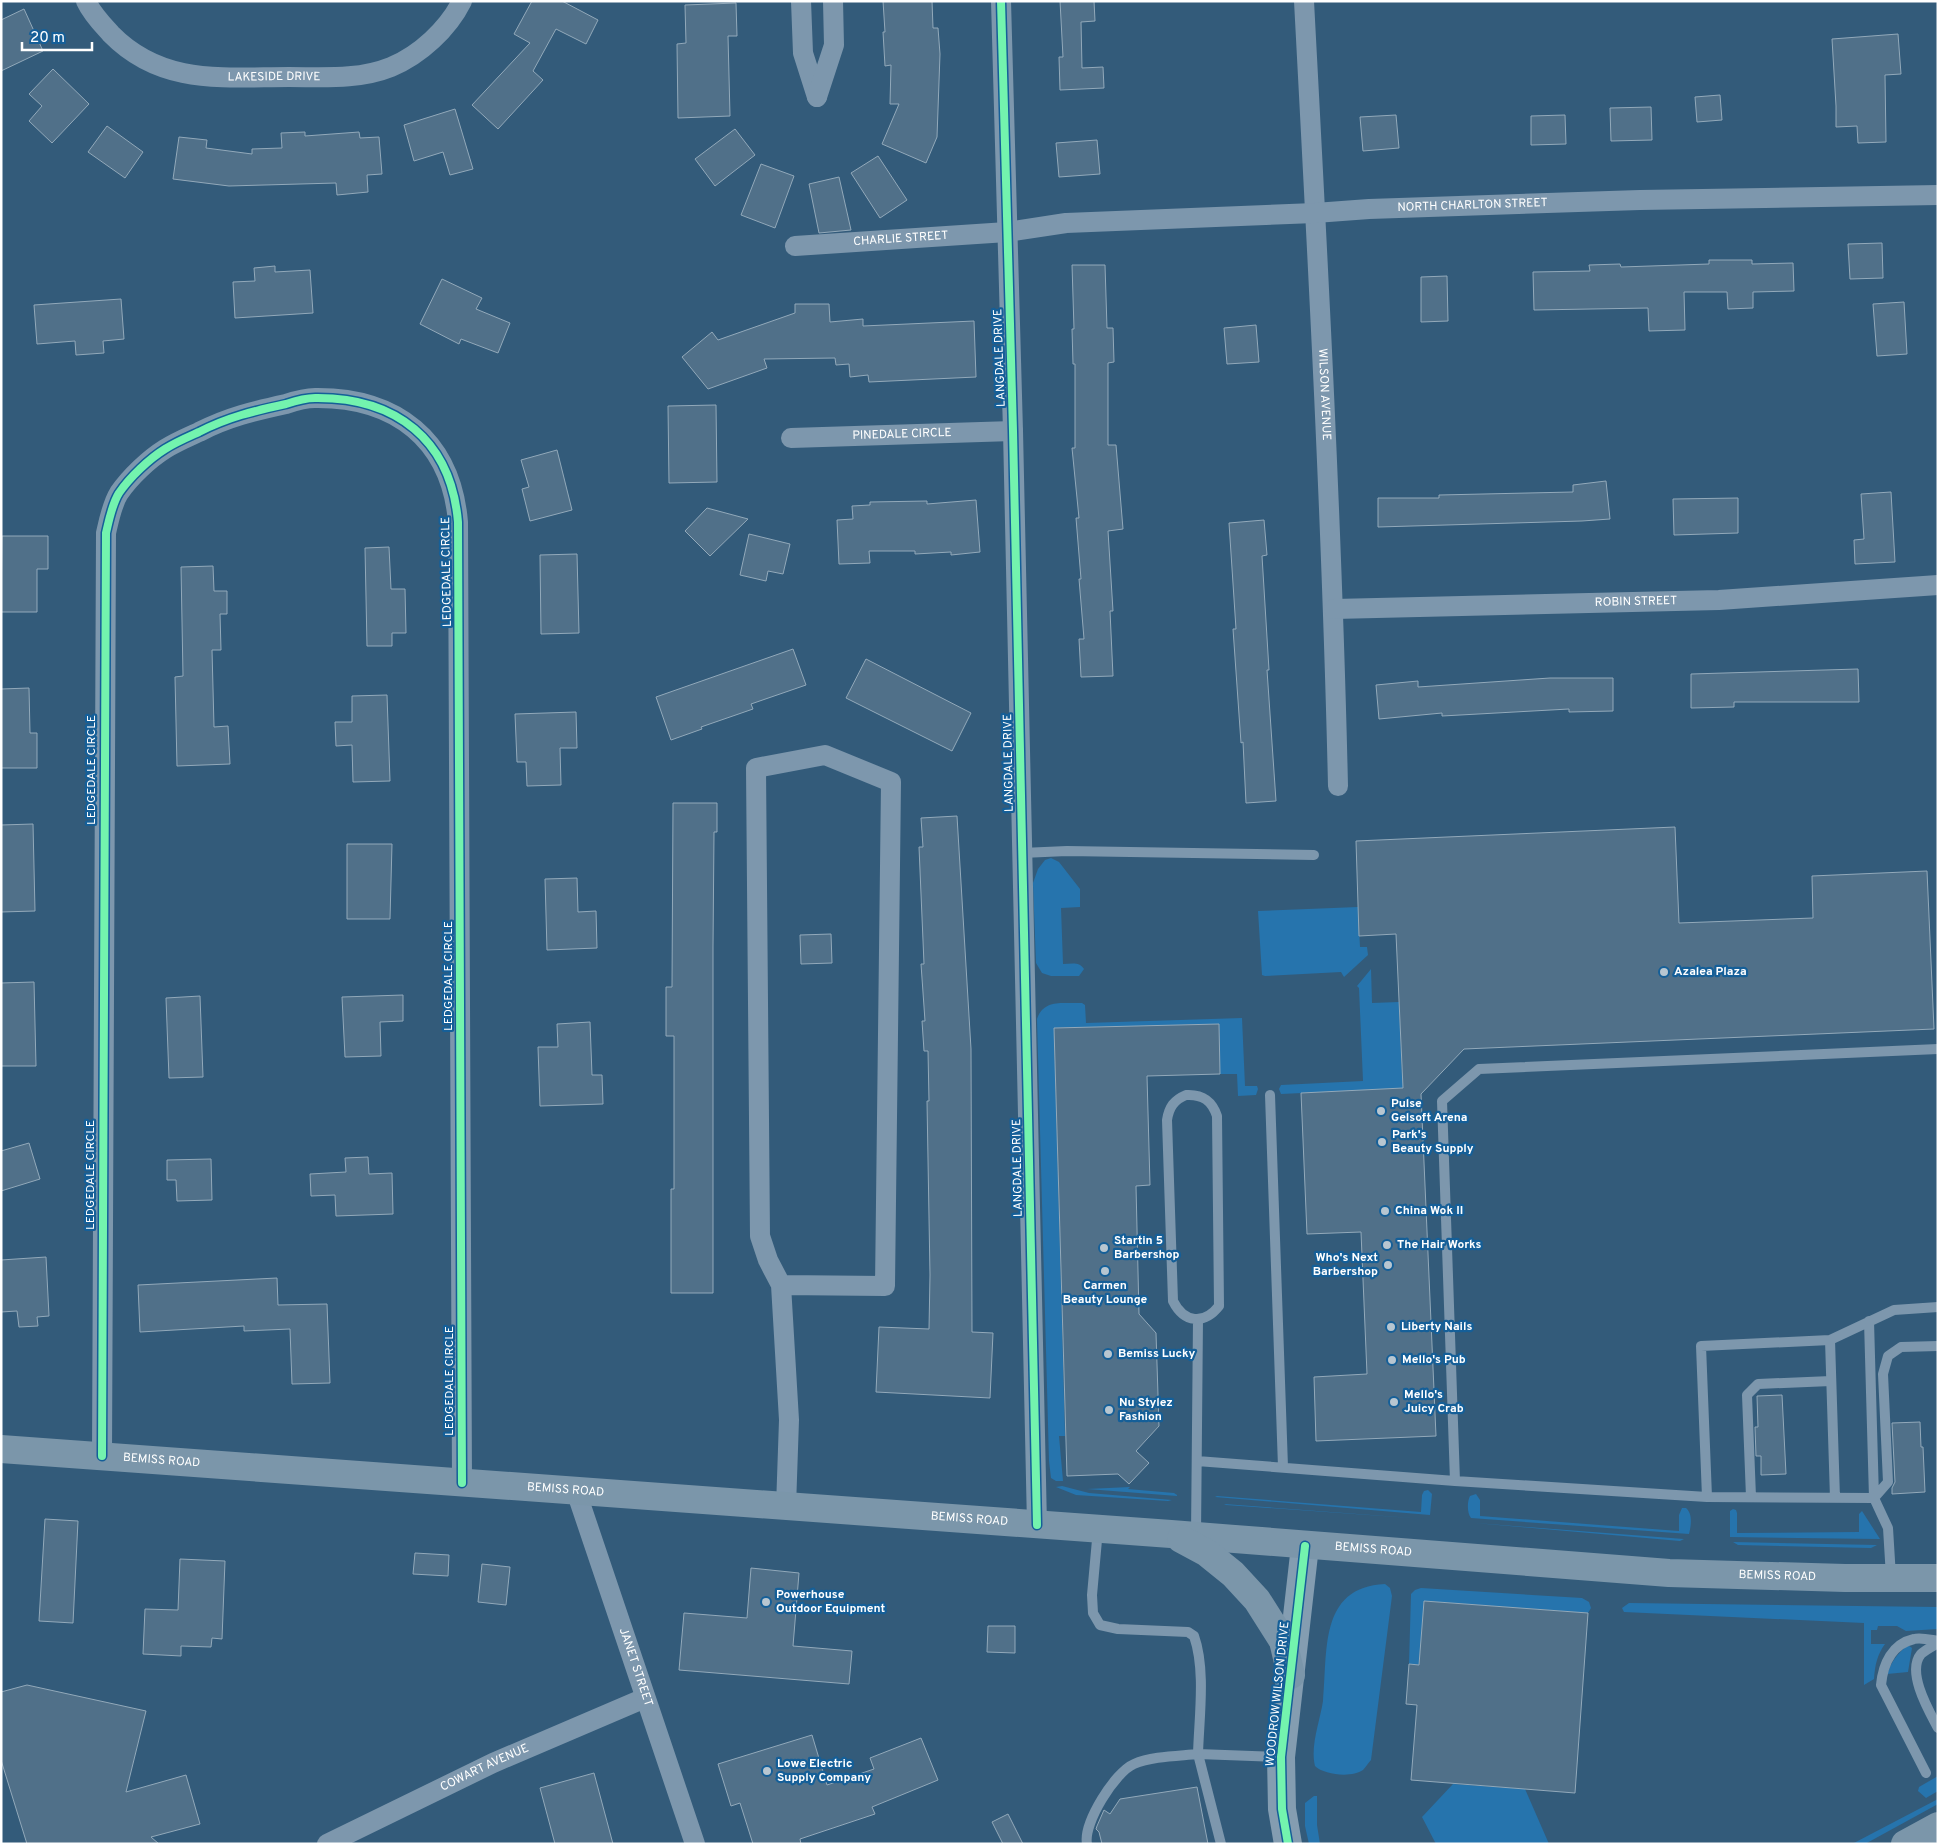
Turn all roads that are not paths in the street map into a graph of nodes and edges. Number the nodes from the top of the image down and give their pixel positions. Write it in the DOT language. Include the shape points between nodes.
graph roads {
  1 [pos="86,1"];
  2 [pos="462,1"];
  3 [pos="801,1"];
  4 [pos="833,1"];
  5 [pos="1001,1"];
  6 [pos="1304,1"];
  7 [pos="1938,194"];
  8 [pos="1315,213"];
  9 [pos="1007,232"];
  10 [pos="795,246"];
  11 [pos="1013,431"];
  12 [pos="791,438"];
  13 [pos="1938,585"];
  14 [pos="1334,609"];
  15 [pos="1338,786"];
  16 [pos="1022,853"];
  17 [pos="1314,855"];
  18 [pos="1938,1049"];
  19 [pos="1270,1095"];
  20 [pos="781,1285"];
  21 [pos="1938,1307"];
  22 [pos="1198,1319"];
  23 [pos="1869,1321"];
  24 [pos="1830,1340"];
  25 [pos="1938,1346"];
  26 [pos="1831,1381"];
  27 [pos="1,1449"];
  28 [pos="102,1456"];
  29 [pos="1197,1461"];
  30 [pos="1283,1468"];
  31 [pos="1455,1481"];
  32 [pos="462,1483"];
  33 [pos="576,1491"];
  34 [pos="1707,1497"];
  35 [pos="1751,1497"];
  36 [pos="1835,1498"];
  37 [pos="1874,1498"];
  38 [pos="786,1507"];
  39 [pos="1037,1525"];
  40 [pos="1098,1529"];
  41 [pos="1184,1535"];
  42 [pos="1305,1546"];
  43 [pos="1891,1578"];
  44 [pos="1938,1578"];
  45 [pos="1938,1642"];
  46 [pos="1291,1675"];
  47 [pos="645,1698"];
  48 [pos="1938,1728"];
  49 [pos="1198,1754"];
  50 [pos="1281,1757"];
  51 [pos="1926,1774"];
  52 [pos="327,1844"];
  53 [pos="695,1844"];
  54 [pos="1087,1844"];
  55 [pos="1221,1844"];
  56 [pos="1288,1844"];
  1 -- 2 [label="street, LAKESIDE DRIVE" via="97,19 125,48 140,58 170,71 196,77 226,78 368,74 397,64 421,49 456,13"];
  3 -- 4 [label="street" via="803,53 817,97 834,45"];
  5 -- 9 [label="street, LANGDALE DRIVE"];
  6 -- 8 [label="street, WILSON AVENUE"];
  7 -- 8 [label="street, NORTH CHARLTON STREET" via="1631,200"];
  8 -- 9 [label="street, NORTH CHARLTON STREET" via="1066,223"];
  8 -- 14 [label="street, WILSON AVENUE"];
  9 -- 10 [label="street, CHARLIE STREET"];
  9 -- 11 [label="street, LANGDALE DRIVE"];
  11 -- 12 [label="street, PINEDALE CIRCLE"];
  11 -- 16 [label="street, LANGDALE DRIVE"];
  13 -- 14 [label="street, ROBIN STREET" via="1718,600"];
  14 -- 15 [label="street, WILSON AVENUE"];
  16 -- 17 [label="lane"];
  16 -- 39 [label="street, LANGDALE DRIVE"];
  18 -- 31 [label="lane" via="1480,1069 1442,1102"];
  19 -- 30 [label="lane"];
  20 -- 20 [label="street" via="760,1236 756,768 825,755 891,782 885,1286"];
  20 -- 38 [label="street" via="789,1420"];
  21 -- 23 [label="lane" via="1894,1310"];
  22 -- 22 [label="lane" via="1183,1315 1173,1301 1167,1120 1172,1104 1186,1095 1203,1097 1217,1116 1219,1306 1207,1317"];
  22 -- 29 [label="lane"];
  23 -- 24 [label="lane"];
  23 -- 37 [label="lane"];
  24 -- 26 [label="lane"];
  24 -- 34 [label="lane" via="1701,1346"];
  25 -- 37 [label="lane" via="1901,1347 1888,1356 1883,1374 1888,1482"];
  26 -- 35 [label="lane" via="1758,1384 1748,1395"];
  26 -- 36 [label="lane"];
  27 -- 28 [label="main road, BEMISS ROAD"];
  28 -- 32 [label="main road, BEMISS ROAD"];
  28 -- 32 [label="street, LEDGEDALE CIRCLE" via="106,532 119,494 137,472 165,449 223,420 249,412 313,397 334,398 363,402 408,423 440,457 457,503"];
  29 -- 30 [label="lane"];
  29 -- 41 [label="lane"];
  30 -- 31 [label="lane"];
  31 -- 34 [label="lane"];
  32 -- 33 [label="main road, BEMISS ROAD"];
  33 -- 38 [label="main road, BEMISS ROAD"];
  33 -- 47 [label="street, JANET STREET"];
  34 -- 35 [label="lane"];
  35 -- 36 [label="lane"];
  36 -- 37 [label="lane"];
  37 -- 43 [label="lane" via="1888,1528"];
  38 -- 39 [label="main road, BEMISS ROAD"];
  39 -- 40 [label="main road, BEMISS ROAD"];
  40 -- 41 [label="main road, BEMISS ROAD"];
  40 -- 49 [label="lane" via="1092,1595 1093,1613 1100,1625 1118,1629 1188,1632 1194,1636 1199,1649"];
  41 -- 42 [label="main road, BEMISS ROAD"];
  41 -- 46 [label="main road" via="1233,1574 1257,1600 1283,1641"];
  42 -- 43 [label="main road, BEMISS ROAD" via="1669,1572"];
  42 -- 46 [label="main road, WOODROW WILSON DRIVE"];
  43 -- 44 [label="main road, BEMISS ROAD"];
  45 -- 48 [label="lane" via="1921,1654 1916,1671 1918,1688"];
  45 -- 51 [label="lane" via="1915,1638 1903,1644 1893,1651 1882,1671 1882,1685"];
  46 -- 50 [label="main road, WOODROW WILSON DRIVE"];
  47 -- 52 [label="street, COWART AVENUE" via="493,1763"];
  47 -- 53 [label="street, JANET STREET"];
  49 -- 50 [label="lane"];
  49 -- 54 [label="lane" via="1133,1764 1111,1785 1097,1806 1088,1828"];
  49 -- 55 [label="lane"];
  50 -- 56 [label="main road, WOODROW WILSON DRIVE" via="1282,1809"];
}
